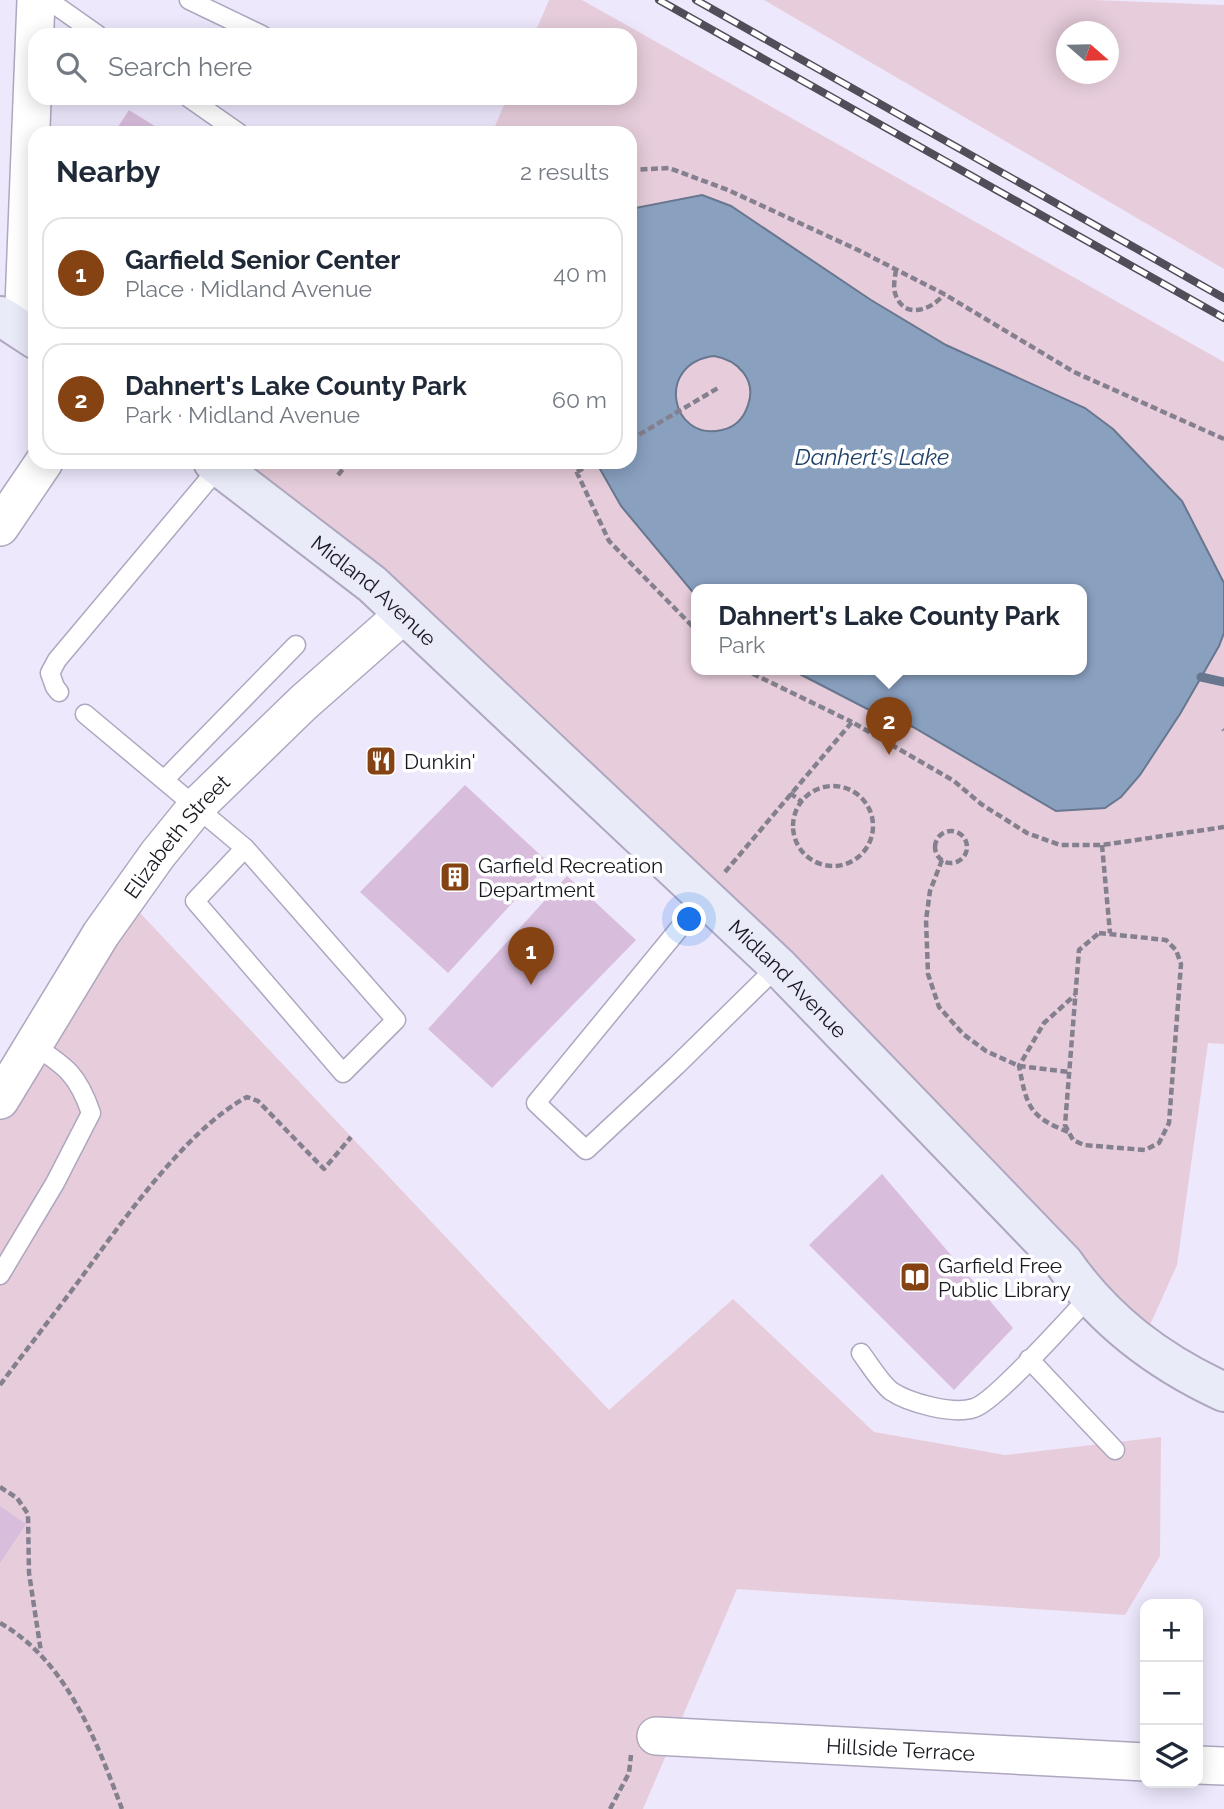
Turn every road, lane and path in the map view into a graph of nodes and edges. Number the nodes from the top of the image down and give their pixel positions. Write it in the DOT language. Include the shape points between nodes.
graph roads {
  1 [pos="36,0"];
  2 [pos="48,0"];
  3 [pos="189,0"];
  4 [pos="35,28"];
  5 [pos="88,28"];
  6 [pos="247,28"];
  7 [pos="31,105"];
  8 [pos="199,105"];
  9 [pos="29,126"];
  10 [pos="229,126"];
  11 [pos="28,154"];
  12 [pos="637,170"];
  13 [pos="896,270"];
  14 [pos="944,294"];
  15 [pos="19,328"];
  16 [pos="718,388"];
  17 [pos="637,436"];
  18 [pos="1224,439"];
  19 [pos="39,469"];
  20 [pos="213,469"];
  21 [pos="221,469"];
  22 [pos="343,469"];
  23 [pos="576,469"];
  24 [pos="582,469"];
  25 [pos="577,472"];
  26 [pos="338,475"];
  27 [pos="0,527"];
  28 [pos="404,614"];
  29 [pos="691,625"];
  30 [pos="296,645"];
  31 [pos="755,675"];
  32 [pos="59,692"];
  33 [pos="85,714"];
  34 [pos="852,722"];
  35 [pos="164,779"];
  36 [pos="790,793"];
  37 [pos="802,802"];
  38 [pos="197,806"];
  39 [pos="1224,827"];
  40 [pos="1102,845"];
  41 [pos="245,848"];
  42 [pos="942,860"];
  43 [pos="705,897"];
  44 [pos="1110,933"];
  45 [pos="778,965"];
  46 [pos="1075,995"];
  47 [pos="33,1045"];
  48 [pos="1019,1066"];
  49 [pos="1069,1072"];
  50 [pos="0,1100"];
  51 [pos="1068,1133"];
  52 [pos="351,1137"];
  53 [pos="0,1275"];
  54 [pos="1090,1296"];
  55 [pos="861,1353"];
  56 [pos="1029,1359"];
  57 [pos="0,1385"];
  58 [pos="1224,1392"];
  59 [pos="1115,1450"];
  60 [pos="0,1487"];
  61 [pos="0,1623"];
  62 [pos="41,1653"];
  63 [pos="656,1736"];
  64 [pos="1140,1762"];
  65 [pos="1203,1765"];
  66 [pos="1224,1766"];
  67 [pos="122,1809"];
  68 [pos="610,1809"];
  1 -- 4 [label="street"];
  2 -- 5 [label="lane"];
  3 -- 6 [label="lane"];
  7 -- 9 [label="street"];
  8 -- 10 [label="lane"];
  11 -- 15 [label="street"];
  12 -- 13 [label="path" via="669,168 728,190"];
  13 -- 14 [label="path"];
  13 -- 14 [label="path" via="894,290 906,308 919,312 930,308"];
  14 -- 18 [label="path" via="1074,372"];
  16 -- 17 [label="path"];
  19 -- 27 [label="street"];
  20 -- 32 [label="lane" via="57,660 50,673"];
  21 -- 28 [label="street, Midland Avenue" via="372,584"];
  22 -- 26 [label="path"];
  23 -- 25 [label="path"];
  24 -- 25 [label="path"];
  25 -- 29 [label="path" via="609,541"];
  28 -- 38 [label="street, Elizabeth Street"];
  28 -- 43 [label="street, Midland Avenue"];
  30 -- 35 [label="lane"];
  31 -- 34 [label="path"];
  33 -- 35 [label="lane"];
  34 -- 36 [label="path"];
  34 -- 40 [label="path" via="954,780 1027,833 1060,845"];
  35 -- 38 [label="lane"];
  36 -- 37 [label="path"];
  36 -- 43 [label="path"];
  37 -- 37 [label="path" via="819,788 833,786 859,795 872,819 868,846 850,863 837,866 813,861 803,853 793,830"];
  38 -- 41 [label="lane"];
  38 -- 47 [label="street, Elizabeth Street" via="101,934"];
  39 -- 40 [label="path"];
  40 -- 44 [label="path"];
  41 -- 41 [label="lane" via="195,901 343,1073 396,1020"];
  42 -- 42 [label="path" via="952,863 962,858 966,849 961,835 948,831 939,836 936,851"];
  42 -- 48 [label="path" via="930,891 926,920 932,990 939,1007 962,1034"];
  43 -- 45 [label="street, Midland Avenue"];
  43 -- 45 [label="lane" via="537,1103 586,1150"];
  44 -- 46 [label="path" via="1099,933 1079,950"];
  44 -- 51 [label="path" via="1166,940 1179,957 1169,1123 1159,1143 1145,1150 1084,1145"];
  45 -- 54 [label="street, Midland Avenue" via="1064,1263"];
  46 -- 48 [label="path" via="1044,1023"];
  46 -- 49 [label="path"];
  47 -- 50 [label="street, Elizabeth Street"];
  47 -- 53 [label="lane" via="59,1062 82,1087 91,1113"];
  48 -- 49 [label="path"];
  48 -- 51 [label="path" via="1033,1113"];
  49 -- 51 [label="path"];
  52 -- 57 [label="path" via="324,1169 258,1101 247,1097 235,1104 182,1151 124,1219"];
  54 -- 56 [label="lane"];
  54 -- 58 [label="street, Midland Avenue" via="1141,1345"];
  55 -- 56 [label="lane" via="891,1390 924,1405 960,1411 977,1408"];
  56 -- 59 [label="lane"];
  60 -- 62 [label="path" via="17,1498 27,1514 29,1573"];
  61 -- 62 [label="path"];
  62 -- 67 [label="path" via="76,1703"];
  63 -- 64 [label="street, Hillside Terrace"];
  63 -- 68 [label="path" via="634,1735 629,1773"];
  65 -- 66 [label="street"];
}
